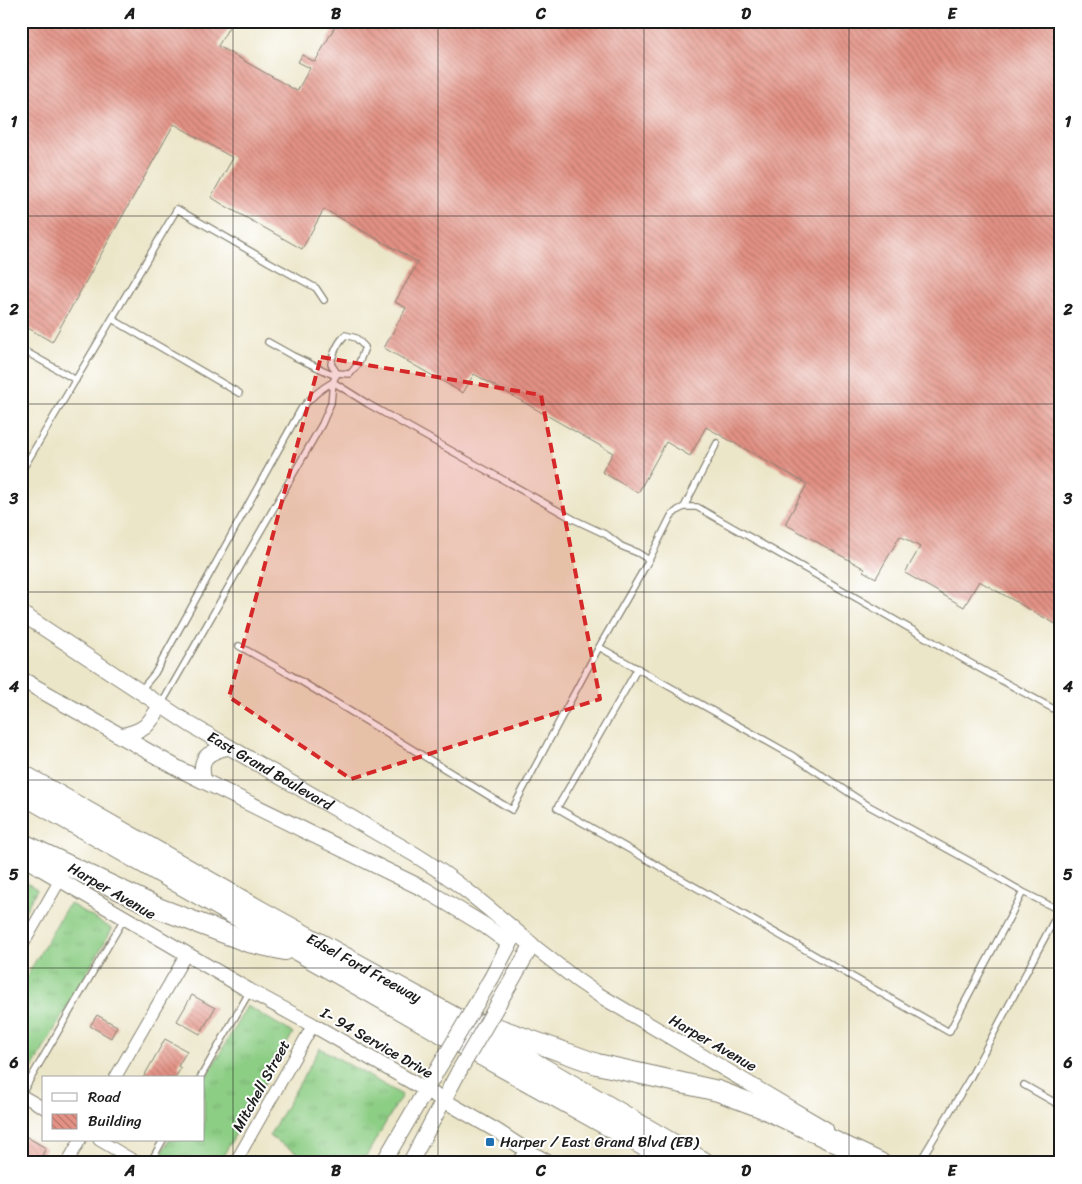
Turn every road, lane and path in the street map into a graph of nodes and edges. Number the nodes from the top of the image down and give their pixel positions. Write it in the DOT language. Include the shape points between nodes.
graph roads {
  1 [pos="324,300"];
  2 [pos="112,319"];
  3 [pos="268,342"];
  4 [pos="21,349"];
  5 [pos="336,377"];
  6 [pos="76,380"];
  7 [pos="239,393"];
  8 [pos="717,443"];
  9 [pos="21,472"];
  10 [pos="684,507"];
  11 [pos="649,560"];
  12 [pos="21,613"];
  13 [pos="239,646"];
  14 [pos="598,647"];
  15 [pos="638,668"];
  16 [pos="21,680"];
  17 [pos="140,692"];
  18 [pos="161,705"];
  19 [pos="1061,713"];
  20 [pos="120,736"];
  21 [pos="228,747"];
  22 [pos="21,774"];
  23 [pos="204,781"];
  24 [pos="21,792"];
  25 [pos="21,844"];
  26 [pos="21,856"];
  27 [pos="60,880"];
  28 [pos="1023,892"];
  29 [pos="1060,909"];
  30 [pos="125,917"];
  31 [pos="513,938"];
  32 [pos="532,945"];
  33 [pos="21,948"];
  34 [pos="186,953"];
  35 [pos="307,955"];
  36 [pos="250,991"];
  37 [pos="437,1008"];
  38 [pos="313,1025"];
  39 [pos="117,1076"];
  40 [pos="201,1076"];
  41 [pos="1024,1085"];
  42 [pos="426,1090"];
  43 [pos="21,1095"];
  44 [pos="444,1100"];
  45 [pos="1061,1106"];
  46 [pos="42,1107"];
  47 [pos="79,1142"];
  48 [pos="102,1142"];
  49 [pos="162,1142"];
  50 [pos="523,1148"];
  51 [pos="674,1162"];
  52 [pos="67,1163"];
  53 [pos="138,1163"];
  54 [pos="150,1163"];
  55 [pos="235,1163"];
  56 [pos="383,1163"];
  57 [pos="410,1163"];
  58 [pos="514,1163"];
  59 [pos="549,1163"];
  60 [pos="704,1163"];
  61 [pos="881,1163"];
  62 [pos="919,1163"];
  1 -- 2 [label="lane" via="316,288 177,209"];
  2 -- 6 [label="lane"];
  2 -- 7 [label="lane"];
  3 -- 5 [label="lane"];
  4 -- 6 [label="lane"];
  5 -- 5 [label="lane" via="350,374 359,363 365,347 356,338 345,336 332,355 331,364"];
  5 -- 11 [label="lane" via="368,404"];
  5 -- 17 [label="lane" via="301,409 155,673"];
  5 -- 18 [label="lane" via="331,403 322,424"];
  6 -- 9 [label="lane"];
  8 -- 10 [label="lane"];
  10 -- 11 [label="lane" via="671,516"];
  10 -- 19 [label="lane" via="697,507"];
  11 -- 14 [label="lane"];
  12 -- 17 [label="main road, East Grand Boulevard"];
  13 -- 14 [label="lane" via="512,810"];
  14 -- 15 [label="lane"];
  15 -- 28 [label="lane" via="793,756 868,806"];
  15 -- 28 [label="lane" via="557,808 949,1032"];
  16 -- 20 [label="main road, East Grand Boulevard"];
  17 -- 18 [label="main road, East Grand Boulevard"];
  18 -- 20 [label="main road" via="147,726 133,734"];
  18 -- 21 [label="main road, East Grand Boulevard"];
  20 -- 23 [label="main road, East Grand Boulevard"];
  21 -- 23 [label="main road" via="203,761"];
  21 -- 31 [label="main road, East Grand Boulevard" via="430,863 458,883"];
  22 -- 37 [label="highway, Edsel Ford Freeway"];
  23 -- 31 [label="main road, East Grand Boulevard" via="424,889"];
  24 -- 35 [label="highway, Edsel Ford Freeway"];
  25 -- 35 [label="highway" via="158,908 248,942"];
  26 -- 27 [label="street, Harper Avenue"];
  27 -- 30 [label="street, Harper Avenue"];
  27 -- 33 [label="street"];
  28 -- 29 [label="lane"];
  29 -- 62 [label="lane" via="970,1078"];
  30 -- 34 [label="street, Harper Avenue"];
  30 -- 43 [label="lane"];
  31 -- 32 [label="main road, East Grand Boulevard"];
  31 -- 42 [label="main road, bridge"];
  32 -- 44 [label="main road, bridge"];
  32 -- 61 [label="street, Harper Avenue" via="599,995"];
  34 -- 36 [label="street, I- 94 Service Drive"];
  34 -- 39 [label="street"];
  35 -- 51 [label="highway, Edsel Ford Freeway"];
  36 -- 38 [label="street, I- 94 Service Drive"];
  36 -- 40 [label="lane"];
  37 -- 60 [label="highway, Edsel Ford Freeway"];
  37 -- 61 [label="highway" via="597,1064 718,1091 763,1108"];
  38 -- 42 [label="street, I- 94 Service Drive"];
  38 -- 55 [label="street, Mitchell Street"];
  41 -- 45 [label="lane"];
  42 -- 44 [label="street, I- 94 Service Drive"];
  42 -- 56 [label="main road"];
  43 -- 46 [label="street"];
  44 -- 50 [label="street, I- 94 Service Drive"];
  44 -- 57 [label="main road"];
  47 -- 52 [label="street"];
  48 -- 53 [label="street"];
  49 -- 54 [label="lane"];
  50 -- 58 [label="lane"];
  50 -- 59 [label="street, I- 94 Service Drive"];
}
